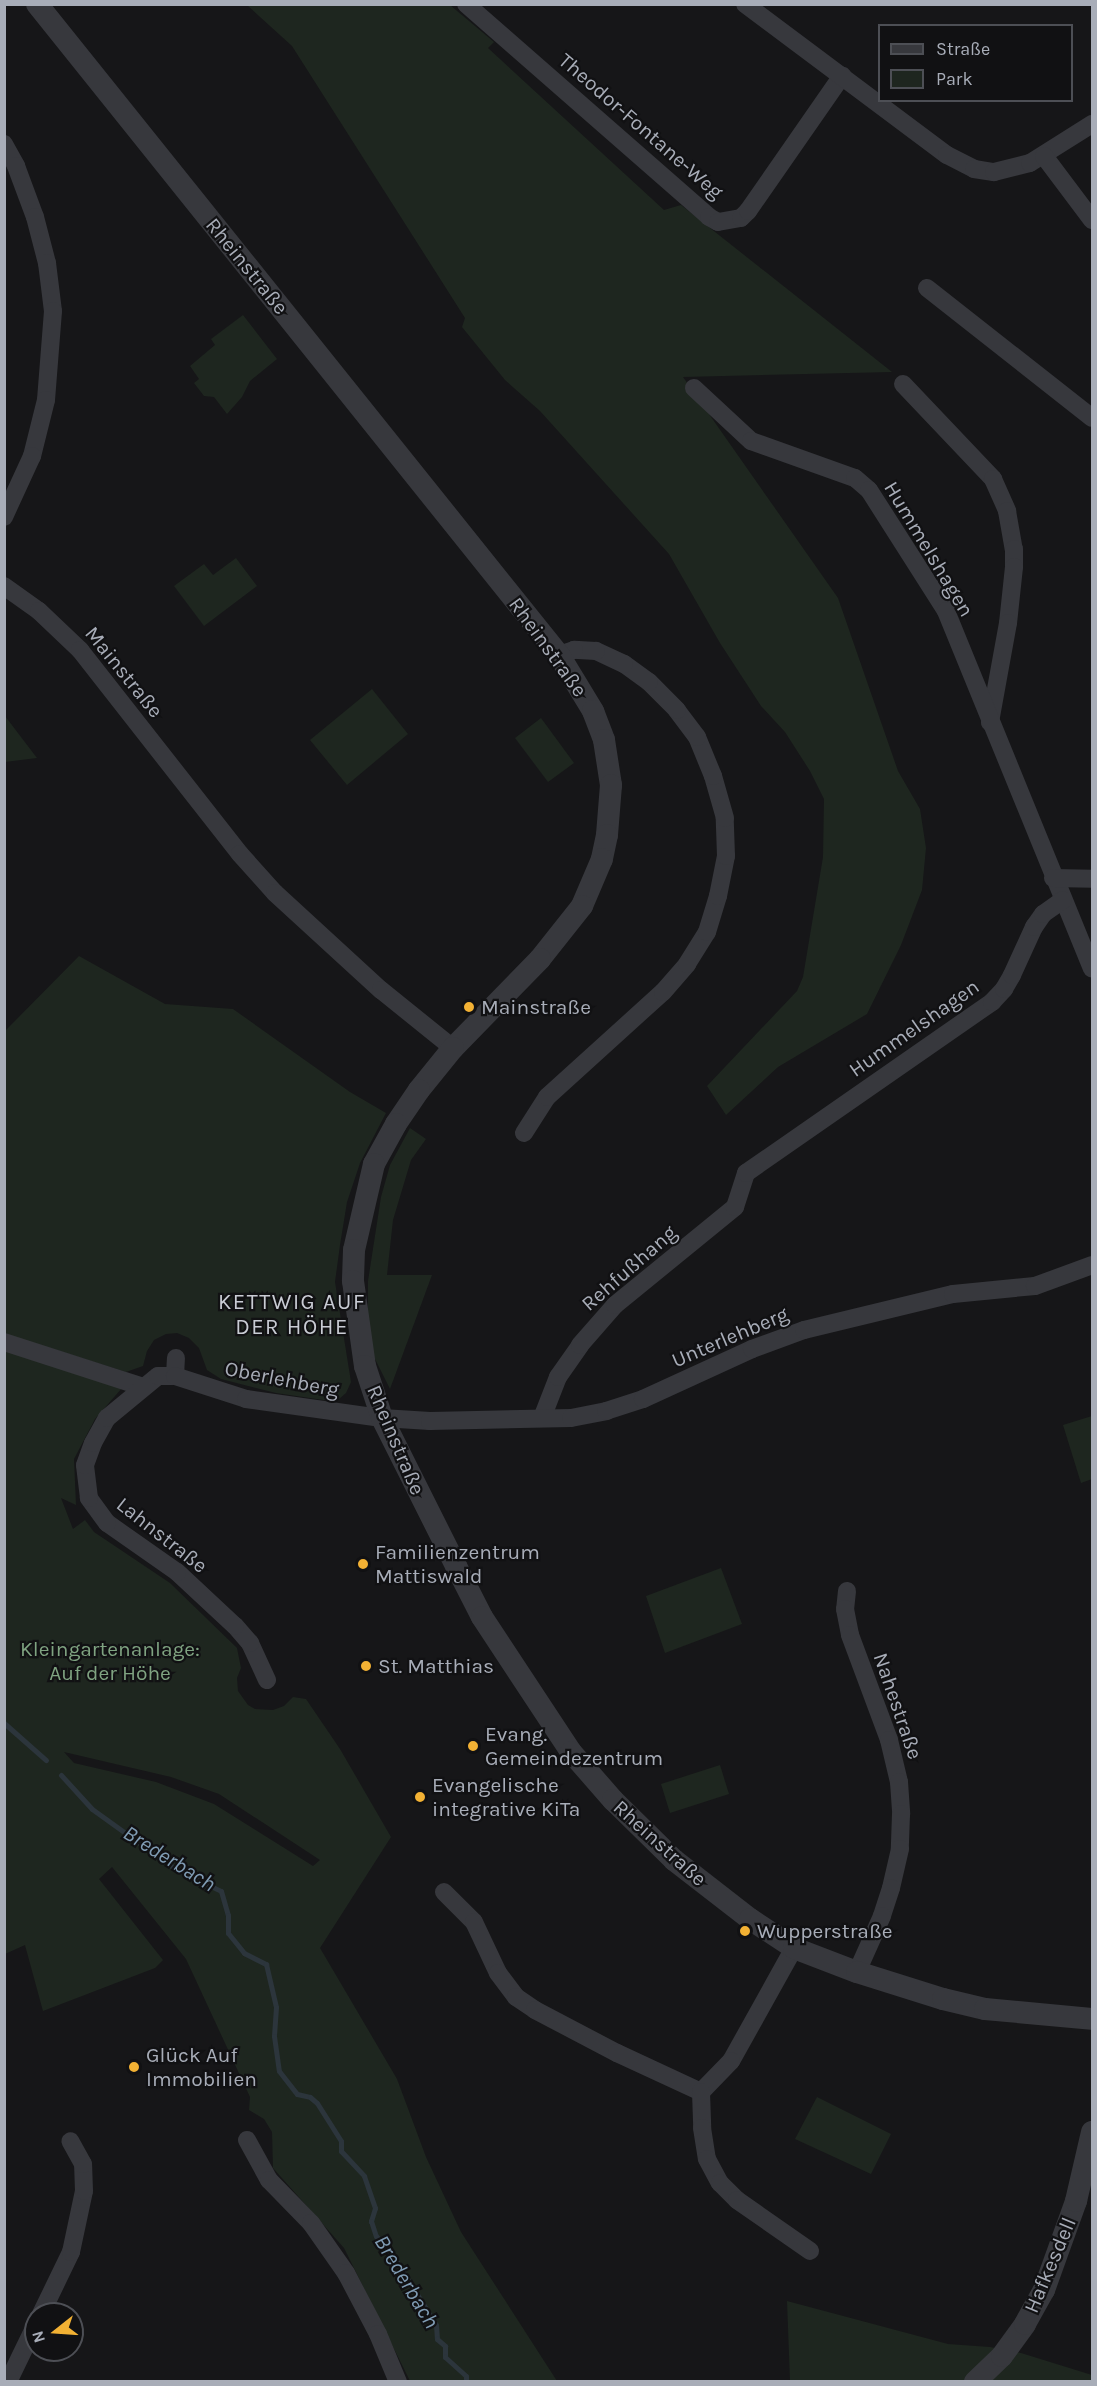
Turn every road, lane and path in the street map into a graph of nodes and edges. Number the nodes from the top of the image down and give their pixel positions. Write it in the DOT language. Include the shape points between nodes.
graph roads {
  1 [pos="37,4"];
  2 [pos="466,4"];
  3 [pos="746,4"];
  4 [pos="842,76"];
  5 [pos="1092,124"];
  6 [pos="4,144"];
  7 [pos="1044,156"];
  8 [pos="1092,220"];
  9 [pos="927,288"];
  10 [pos="903,384"];
  11 [pos="694,388"];
  12 [pos="1092,418"];
  13 [pos="4,517"];
  14 [pos="4,586"];
  15 [pos="559,655"];
  16 [pos="990,722"];
  17 [pos="1053,878"];
  18 [pos="1092,879"];
  19 [pos="1063,900"];
  20 [pos="1092,968"];
  21 [pos="453,1048"];
  22 [pos="524,1133"];
  23 [pos="759,1165"];
  24 [pos="1092,1265"];
  25 [pos="4,1342"];
  26 [pos="143,1387"];
  27 [pos="382,1418"];
  28 [pos="542,1418"];
  29 [pos="847,1591"];
  30 [pos="267,1680"];
  31 [pos="444,1892"];
  32 [pos="795,1948"];
  33 [pos="857,1972"];
  34 [pos="1092,2019"];
  35 [pos="701,2092"];
  36 [pos="1092,2132"];
  37 [pos="247,2140"];
  38 [pos="70,2141"];
  39 [pos="810,2251"];
  40 [pos="47,2302"];
  41 [pos="24,2349"];
  42 [pos="8,2382"];
  43 [pos="398,2382"];
  44 [pos="975,2382"];
  1 -- 15 [label="street, Rheinstraße"];
  2 -- 4 [label="street, Theodor-Fontane-Weg" via="718,222 729,222 748,212"];
  3 -- 4 [label="street"];
  4 -- 7 [label="street" via="947,155 974,169 1005,170"];
  5 -- 7 [label="street"];
  6 -- 13 [label="street" via="21,176 35,217 47,263 53,311 46,400 32,456"];
  7 -- 8 [label="street"];
  9 -- 12 [label="street"];
  10 -- 16 [label="street, Hummelshagen" via="993,479 1007,511 1014,567"];
  11 -- 16 [label="street, Hummelshagen" via="751,441 855,478 869,490 946,611"];
  14 -- 21 [label="street, Mainstraße" via="39,610 80,650 240,854 304,921"];
  15 -- 21 [label="street, Rheinstraße" via="593,711 608,759 610,816 602,860 582,906 560,937"];
  15 -- 22 [label="street" via="574,650 596,651 624,664 677,710 697,737 713,776 725,818 726,856 707,932 687,964 663,992 546,1097"];
  16 -- 17 [label="street, Hummelshagen"];
  17 -- 18 [label="street"];
  17 -- 19 [label="street, Hummelshagen"];
  19 -- 20 [label="street, Hummelshagen"];
  19 -- 23 [label="street, Hummelshagen" via="1038,920 1012,975 992,1002"];
  21 -- 27 [label="street, Rheinstraße" via="407,1107 374,1164 354,1250 358,1329"];
  23 -- 28 [label="street, Rehfußhang" via="746,1173 735,1207 615,1305 580,1345 558,1377"];
  24 -- 28 [label="street, Unterlehberg" via="1035,1286 953,1294 804,1330 752,1349 643,1399 571,1418"];
  25 -- 26 [label="street"];
  26 -- 27 [label="street, Oberlehberg" via="176,1367 246,1399"];
  26 -- 30 [label="street, Lahnstraße" via="107,1418 93,1443 85,1465 89,1498 106,1523 177,1572 235,1626 250,1643"];
  27 -- 28 [label="street, Unterlehberg"];
  27 -- 32 [label="street, Rheinstraße" via="482,1617 571,1752 674,1860"];
  29 -- 33 [label="street, Nahestraße" via="845,1609 850,1635 889,1740 899,1782 901,1814 900,1849 891,1888"];
  31 -- 35 [label="street" via="474,1922 498,1973 516,1997 617,2053"];
  32 -- 33 [label="street, Rheinstraße"];
  32 -- 35 [label="street" via="731,2061"];
  33 -- 34 [label="street, Rheinstraße" via="985,2009"];
  35 -- 39 [label="street" via="706,2159 720,2183 737,2200"];
  36 -- 44 [label="street, Hafkesdell" via="1076,2201 1044,2290 1002,2356"];
  37 -- 43 [label="street" via="269,2180 311,2223 346,2273"];
  38 -- 40 [label="street" via="83,2164 84,2191 70,2252"];
  41 -- 42 [label="street"];
}
